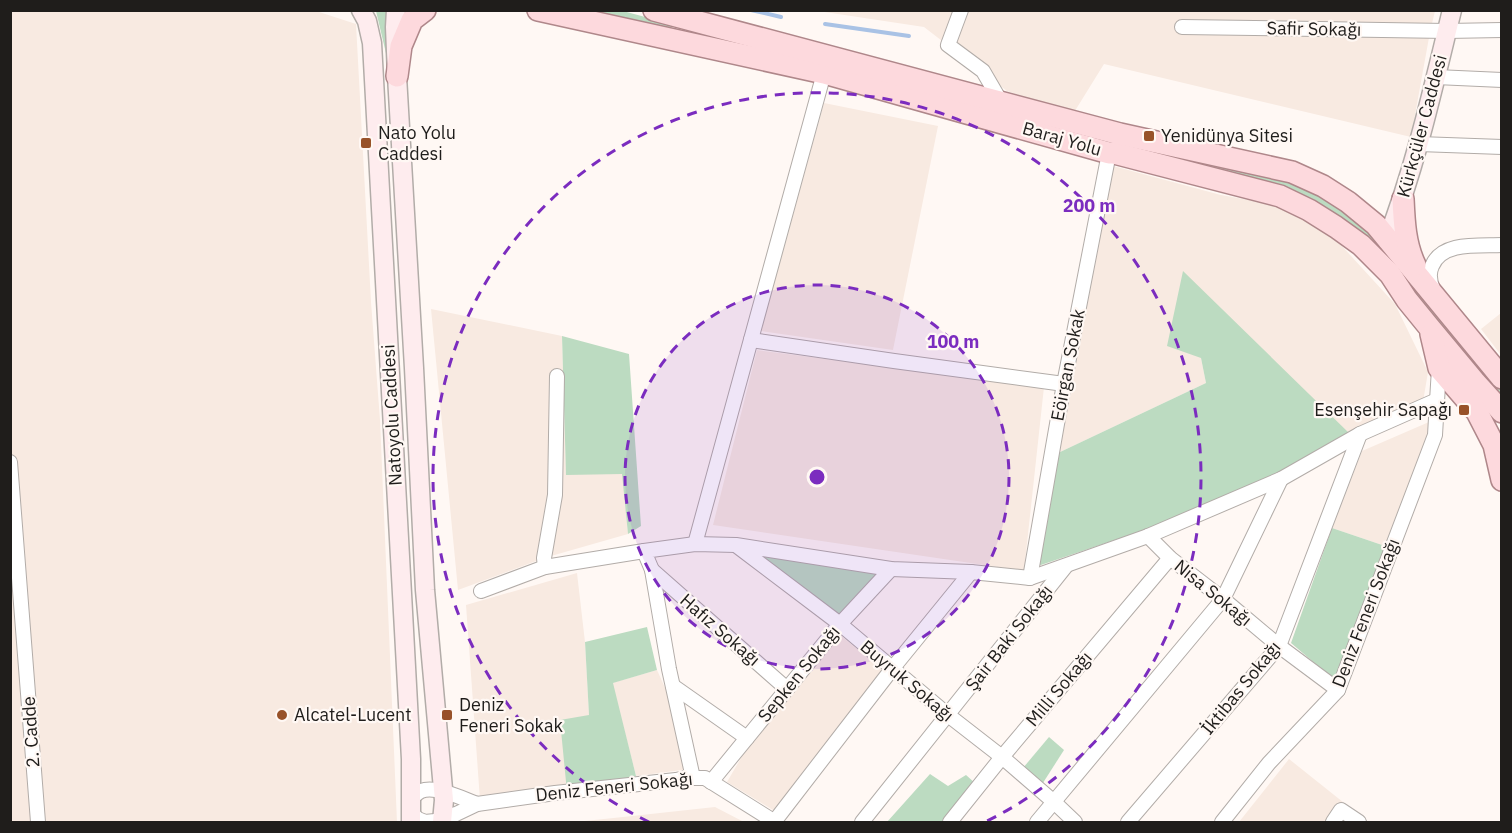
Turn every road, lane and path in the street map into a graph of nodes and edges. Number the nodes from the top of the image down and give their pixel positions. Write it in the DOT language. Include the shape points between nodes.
graph roads {
  1 [pos="361,10"];
  2 [pos="396,10"];
  3 [pos="425,10"];
  4 [pos="538,10"];
  5 [pos="654,10"];
  6 [pos="961,10"];
  7 [pos="1452,10"];
  8 [pos="1182,27"];
  9 [pos="1502,30"];
  10 [pos="1447,31"];
  11 [pos="825,64"];
  12 [pos="397,76"];
  13 [pos="1436,77"];
  14 [pos="1502,80"];
  15 [pos="1000,102"];
  16 [pos="1113,132"];
  17 [pos="1419,144"];
  18 [pos="1502,147"];
  19 [pos="1109,153"];
  20 [pos="1403,199"];
  21 [pos="1387,240"];
  22 [pos="1502,245"];
  23 [pos="1390,274"];
  24 [pos="1421,279"];
  25 [pos="1438,299"];
  26 [pos="1429,327"];
  27 [pos="751,340"];
  28 [pos="1440,368"];
  29 [pos="557,376"];
  30 [pos="1502,378"];
  31 [pos="1064,384"];
  32 [pos="1437,400"];
  33 [pos="1477,412"];
  34 [pos="1502,412"];
  35 [pos="1502,423"];
  36 [pos="1360,434"];
  37 [pos="10,462"];
  38 [pos="1281,479"];
  39 [pos="1502,480"];
  40 [pos="1148,537"];
  41 [pos="694,544"];
  42 [pos="736,545"];
  43 [pos="644,551"];
  44 [pos="1170,558"];
  45 [pos="1066,566"];
  46 [pos="544,567"];
  47 [pos="891,569"];
  48 [pos="652,570"];
  49 [pos="971,572"];
  50 [pos="1030,578"];
  51 [pos="481,591"];
  52 [pos="1223,599"];
  53 [pos="840,624"];
  54 [pos="1279,646"];
  55 [pos="892,669"];
  56 [pos="673,686"];
  57 [pos="787,689"];
  58 [pos="1338,690"];
  59 [pos="948,715"];
  60 [pos="747,738"];
  61 [pos="1002,758"];
  62 [pos="693,778"];
  63 [pos="711,782"];
  64 [pos="443,792"];
  65 [pos="1054,802"];
  66 [pos="477,804"];
  67 [pos="410,812"];
  68 [pos="442,820"];
  69 [pos="38,822"];
  70 [pos="775,822"];
  71 [pos="862,822"];
  72 [pos="951,822"];
  73 [pos="1037,822"];
  74 [pos="1075,822"];
  75 [pos="1128,822"];
  76 [pos="1221,822"];
  77 [pos="1333,822"];
  78 [pos="1359,822"];
  1 -- 67 [label="main road, Natoyolu Caddesi" via="373,55 411,759"];
  2 -- 12 [label="main road, Natoyolu Caddesi"];
  3 -- 12 [label="main road" via="412,20 401,46"];
  4 -- 11 [label="main road, Baraj Yolu"];
  5 -- 11 [label="main road, Baraj Yolu"];
  6 -- 15 [label="street" via="948,45 983,71"];
  7 -- 10 [label="main road, Kürkçüler Caddesi"];
  8 -- 10 [label="street, Safir Sokağı"];
  9 -- 10 [label="street, Safir Sokağı"];
  10 -- 13 [label="main road, Kürkçüler Caddesi"];
  11 -- 15 [label="main road, Baraj Yolu"];
  11 -- 19 [label="main road, Baraj Yolu"];
  11 -- 27 [label="street"];
  12 -- 64 [label="main road, Natoyolu Caddesi" via="425,590"];
  13 -- 14 [label="street"];
  13 -- 17 [label="main road, Kürkçüler Caddesi"];
  15 -- 16 [label="main road, Baraj Yolu"];
  16 -- 19 [label="main road"];
  16 -- 21 [label="main road, Baraj Yolu" via="1292,172 1348,202 1376,225"];
  17 -- 18 [label="street"];
  17 -- 20 [label="main road, Kürkçüler Caddesi"];
  19 -- 23 [label="main road, Baraj Yolu" via="1280,196 1309,210 1361,245"];
  19 -- 31 [label="street, Eöirgan Sokak"];
  20 -- 21 [label="main road, Kürkçüler Caddesi"];
  20 -- 24 [label="main road" via="1409,254"];
  21 -- 23 [label="main road"];
  21 -- 24 [label="main road, Baraj Yolu"];
  22 -- 25 [label="street" via="1460,247 1439,255 1430,270 1430,283"];
  23 -- 26 [label="main road, Baraj Yolu"];
  24 -- 25 [label="main road, Baraj Yolu"];
  25 -- 30 [label="main road, Baraj Yolu"];
  26 -- 28 [label="main road"];
  26 -- 34 [label="main road, Baraj Yolu"];
  27 -- 31 [label="street"];
  27 -- 41 [label="street"];
  28 -- 32 [label="street, Deniz Feneri Sokağı"];
  28 -- 33 [label="main road"];
  29 -- 46 [label="street" via="555,495"];
  31 -- 50 [label="street, Eöirgan Sokak"];
  32 -- 36 [label="street"];
  32 -- 58 [label="street, Deniz Feneri Sokağı" via="1435,435"];
  33 -- 35 [label="main road" via="1486,422"];
  33 -- 39 [label="main road" via="1494,446"];
  36 -- 38 [label="street"];
  36 -- 54 [label="street, İktibas Sokağı"];
  37 -- 69 [label="street, 2. Cadde"];
  38 -- 40 [label="street"];
  38 -- 52 [label="street"];
  40 -- 44 [label="street, Nisa Sokağı"];
  40 -- 45 [label="street"];
  41 -- 42 [label="street"];
  41 -- 43 [label="street"];
  42 -- 47 [label="street"];
  42 -- 53 [label="street, Buyruk Sokağı"];
  43 -- 46 [label="street"];
  43 -- 48 [label="street"];
  44 -- 52 [label="street, Nisa Sokağı"];
  44 -- 61 [label="street, Milli Sokağı"];
  45 -- 50 [label="street"];
  45 -- 59 [label="street, Şair Baki Sokağı"];
  46 -- 51 [label="street"];
  47 -- 49 [label="street"];
  47 -- 53 [label="street, Sepken Sokağı"];
  48 -- 56 [label="street"];
  48 -- 57 [label="street, Hafız Sokağı"];
  49 -- 50 [label="street"];
  49 -- 55 [label="street"];
  52 -- 54 [label="street, Nisa Sokağı"];
  52 -- 65 [label="street"];
  53 -- 55 [label="street, Buyruk Sokağı"];
  53 -- 57 [label="street, Sepken Sokağı"];
  54 -- 58 [label="street, Nisa Sokağı"];
  54 -- 75 [label="street, İktibas Sokağı"];
  55 -- 59 [label="street, Buyruk Sokağı"];
  55 -- 70 [label="street"];
  56 -- 60 [label="street"];
  56 -- 62 [label="street"];
  57 -- 60 [label="street, Sepken Sokağı"];
  58 -- 76 [label="street, Deniz Feneri Sokağı" via="1269,763"];
  59 -- 61 [label="street, Buyruk Sokağı"];
  59 -- 71 [label="street, Şair Baki Sokağı"];
  60 -- 63 [label="street, Sepken Sokağı"];
  61 -- 65 [label="street, Buyruk Sokağı"];
  61 -- 72 [label="street, Milli Sokağı"];
  62 -- 63 [label="street, Deniz Feneri Sokağı"];
  62 -- 66 [label="street, Deniz Feneri Sokağı"];
  63 -- 70 [label="street, Deniz Feneri Sokağı"];
  64 -- 66 [label="street, Deniz Feneri Sokağı"];
  64 -- 67 [label="street, Deniz Feneri Sokağı" via="421,791"];
  64 -- 68 [label="main road, Natoyolu Caddesi"];
  65 -- 73 [label="street"];
  65 -- 74 [label="street, Buyruk Sokağı"];
  66 -- 68 [label="street, Deniz Feneri Sokağı"];
  67 -- 68 [label="street, Deniz Feneri Sokağı" via="426,822"];
  77 -- 78 [label="street" via="1341,810"];
}
